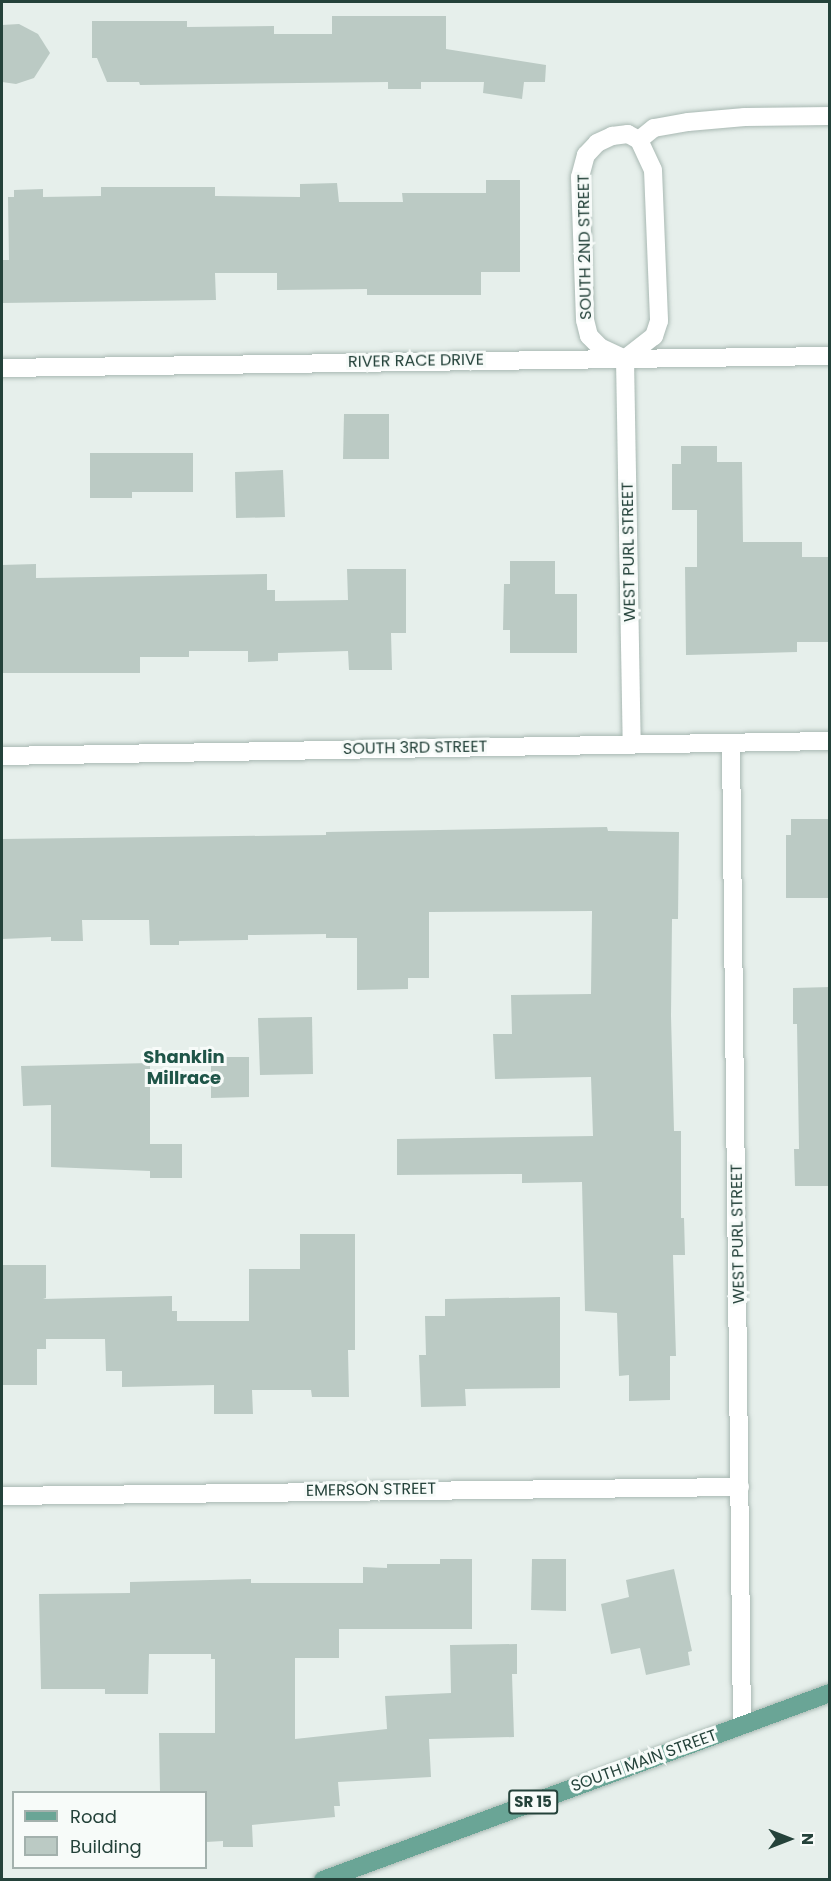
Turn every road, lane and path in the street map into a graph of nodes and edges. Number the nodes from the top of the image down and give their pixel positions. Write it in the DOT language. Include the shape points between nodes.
graph roads {
  1 [pos="830,116"];
  2 [pos="639,140"];
  3 [pos="830,356"];
  4 [pos="625,359"];
  5 [pos="2,368"];
  6 [pos="830,741"];
  7 [pos="731,742"];
  8 [pos="632,744"];
  9 [pos="2,756"];
  10 [pos="740,1487"];
  11 [pos="2,1496"];
  12 [pos="830,1693"];
  13 [pos="742,1725"];
  14 [pos="323,1880"];
  1 -- 2 [label="street" via="688,122 654,128"];
  2 -- 4 [label="street" via="653,170 659,321 654,336"];
  2 -- 4 [label="street, SOUTH 2ND STREET" via="628,134 597,143 586,154 580,177 585,320 589,336 601,348"];
  3 -- 4 [label="street, RIVER RACE DRIVE"];
  4 -- 5 [label="street, RIVER RACE DRIVE"];
  4 -- 8 [label="street, WEST PURL STREET"];
  6 -- 7 [label="street, SOUTH 3RD STREET"];
  7 -- 8 [label="street, SOUTH 3RD STREET"];
  7 -- 10 [label="street, WEST PURL STREET"];
  8 -- 9 [label="street, SOUTH 3RD STREET"];
  10 -- 11 [label="street, EMERSON STREET"];
  10 -- 13 [label="street, WEST PURL STREET"];
  12 -- 13 [label="main road, SOUTH MAIN STREET / SR 15"];
  13 -- 14 [label="main road, SOUTH MAIN STREET / SR 15"];
}
